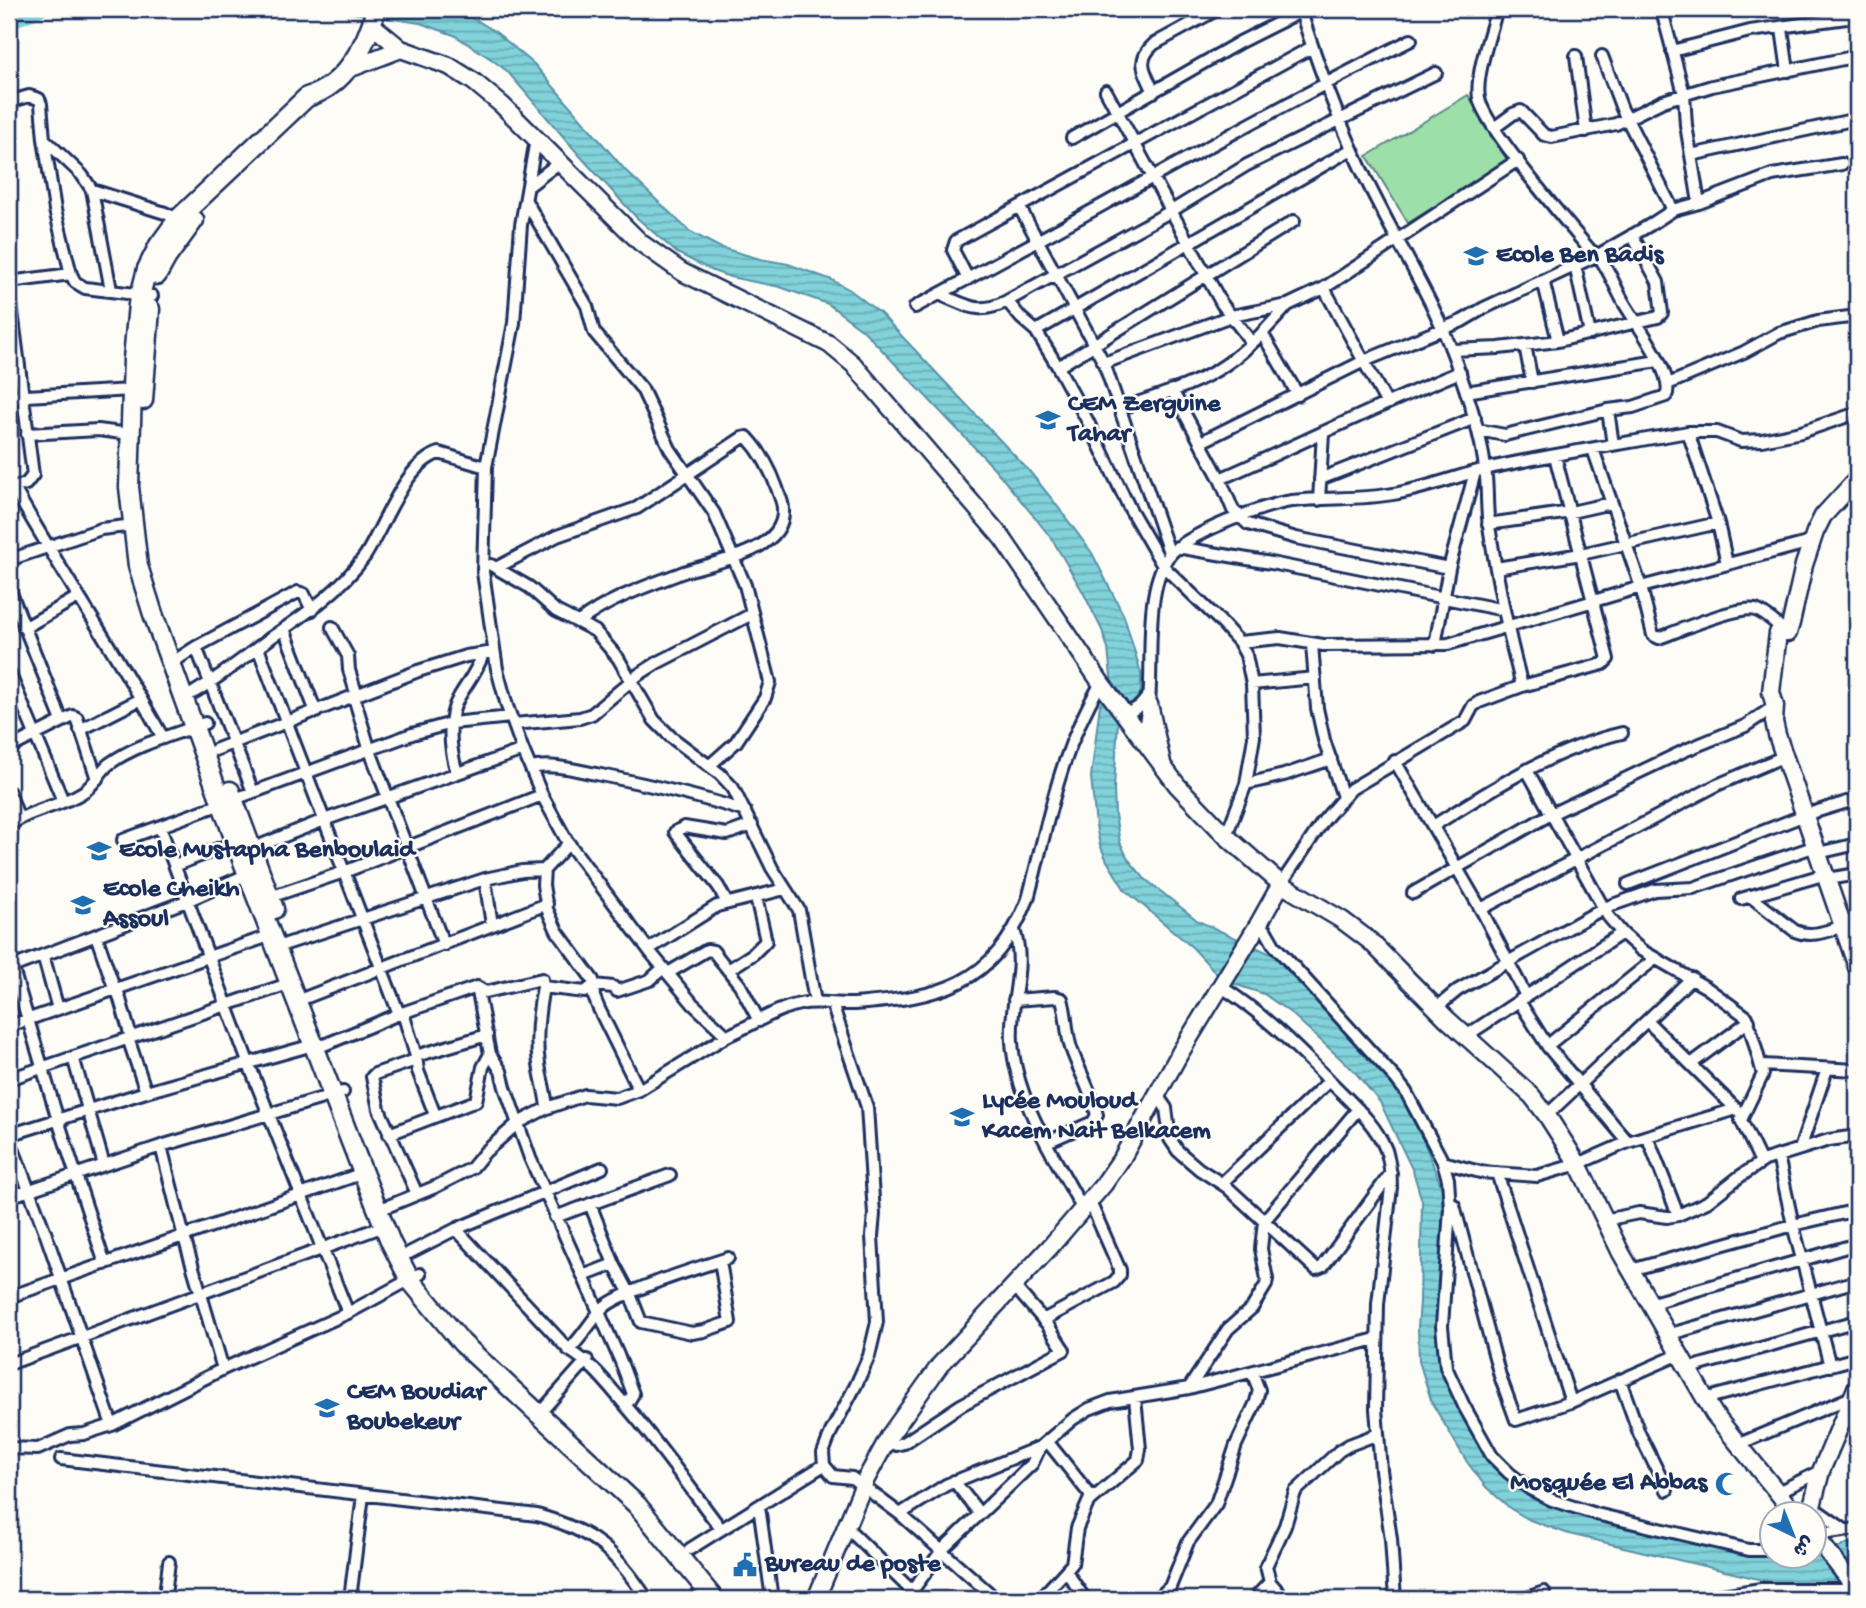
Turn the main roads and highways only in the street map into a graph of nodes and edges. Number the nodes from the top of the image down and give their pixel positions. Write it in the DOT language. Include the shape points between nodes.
graph roads {
  1 [pos="374,18"];
  2 [pos="401,50"];
  3 [pos="346,70"];
  4 [pos="146,295"];
  5 [pos="1857,479"];
  6 [pos="138,530"];
  7 [pos="1149,699"];
  8 [pos="200,725"];
  9 [pos="1163,769"];
  10 [pos="228,802"];
  11 [pos="242,848"];
  12 [pos="1281,884"];
  13 [pos="1848,923"];
  14 [pos="279,939"];
  15 [pos="1857,967"];
  16 [pos="319,1045"];
  17 [pos="367,1172"];
  18 [pos="415,1277"];
  19 [pos="1855,1391"];
  20 [pos="543,1409"];
  21 [pos="1785,1500"];
  22 [pos="1814,1500"];
  23 [pos="1828,1552"];
  24 [pos="1854,1586"];
  25 [pos="714,1599"];
  26 [pos="728,1599"];
  27 [pos="816,1599"];
  1 -- 2 [label="main road"];
  1 -- 3 [label="main road"];
  2 -- 3 [label="main road"];
  2 -- 9 [label="main road" via="449,66 473,81 502,104 641,243 682,272 829,344 853,363 1003,539"];
  3 -- 4 [label="main road" via="315,106 189,214 183,233"];
  4 -- 6 [label="main road"];
  4 -- 6 [label="main road" via="133,359 130,434 129,487"];
  5 -- 13 [label="main road" via="1823,516 1811,542 1788,633 1778,633 1771,692 1785,756"];
  6 -- 8 [label="main road"];
  6 -- 8 [label="main road" via="138,566 153,614"];
  7 -- 9 [label="main road"];
  8 -- 10 [label="main road"];
  8 -- 10 [label="main road" via="215,750"];
  9 -- 12 [label="main road"];
  10 -- 11 [label="main road"];
  11 -- 14 [label="main road" via="248,874"];
  11 -- 14 [label="main road" via="270,897"];
  12 -- 21 [label="main road" via="1370,941 1547,1115 1704,1399"];
  12 -- 27 [label="main road" via="1122,1158 1087,1206 940,1365 908,1407 863,1487"];
  13 -- 15 [label="main road"];
  14 -- 16 [label="main road" via="291,984"];
  14 -- 16 [label="main road" via="307,997"];
  16 -- 17 [label="main road"];
  17 -- 18 [label="main road" via="409,1253"];
  17 -- 18 [label="main road" via="384,1226"];
  18 -- 20 [label="main road"];
  19 -- 22 [label="main road"];
  20 -- 25 [label="main road" via="637,1505"];
  20 -- 26 [label="main road" via="624,1478 690,1549"];
  23 -- 24 [label="main road"];
}
